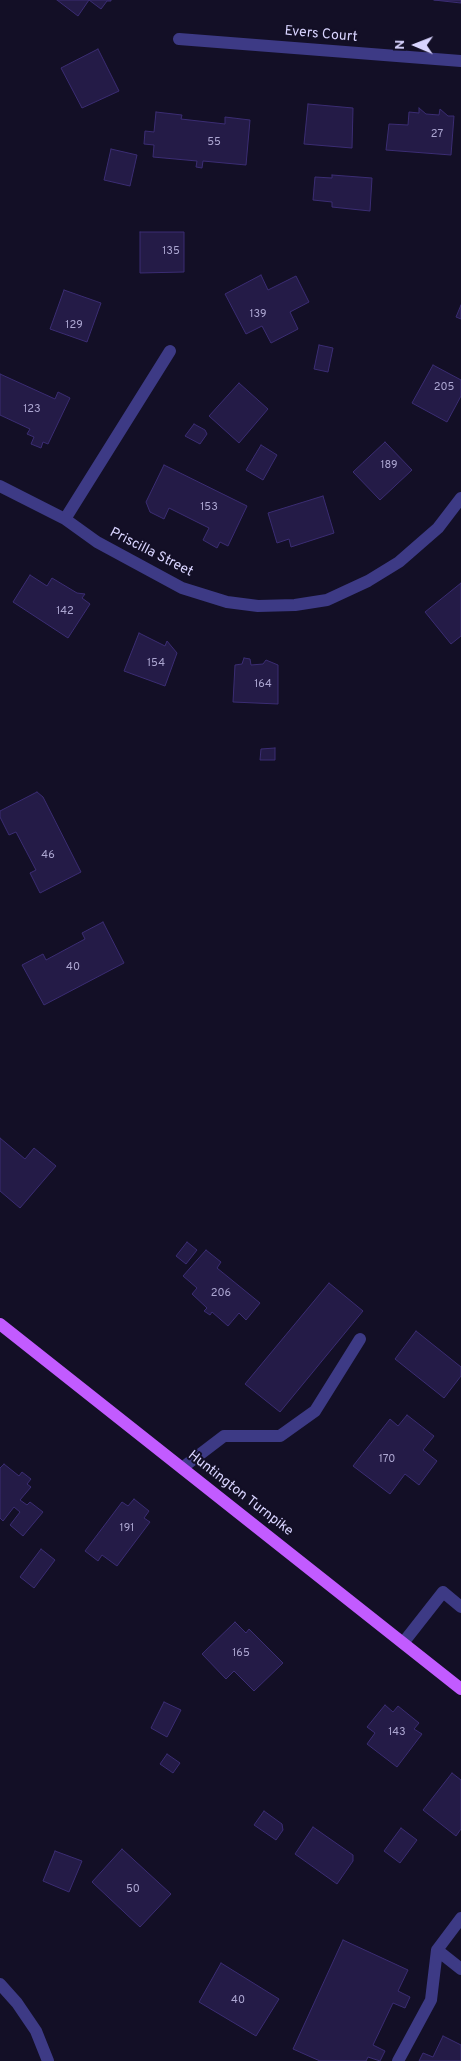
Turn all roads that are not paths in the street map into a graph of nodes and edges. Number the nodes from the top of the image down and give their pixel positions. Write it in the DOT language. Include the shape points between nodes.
graph roads {
  1 [pos="179,39"];
  2 [pos="461,61"];
  3 [pos="170,351"];
  4 [pos="0,486"];
  5 [pos="461,498"];
  6 [pos="65,519"];
  7 [pos="0,1324"];
  8 [pos="360,1338"];
  9 [pos="182,1468"];
  10 [pos="461,1607"];
  11 [pos="402,1642"];
  12 [pos="461,1689"];
  13 [pos="461,1918"];
  14 [pos="437,1950"];
  15 [pos="461,1969"];
  16 [pos="0,1984"];
  17 [pos="48,2061"];
  18 [pos="398,2061"];
  1 -- 2 [label="street, Evers Court"];
  3 -- 6 [label="street"];
  4 -- 6 [label="street, Priscilla Street"];
  5 -- 6 [label="street, Priscilla Street" via="438,528 399,562 327,600 295,605 258,606 227,602 182,588 104,547"];
  7 -- 9 [label="main road, Huntington Turnpike"];
  8 -- 9 [label="street" via="315,1411 280,1436 224,1436"];
  9 -- 11 [label="main road, Huntington Turnpike"];
  10 -- 11 [label="street" via="443,1592"];
  11 -- 12 [label="main road, Huntington Turnpike"];
  13 -- 14 [label="street"];
  14 -- 15 [label="street"];
  14 -- 18 [label="street" via="431,2000"];
  16 -- 17 [label="street" via="36,2030"];
}
